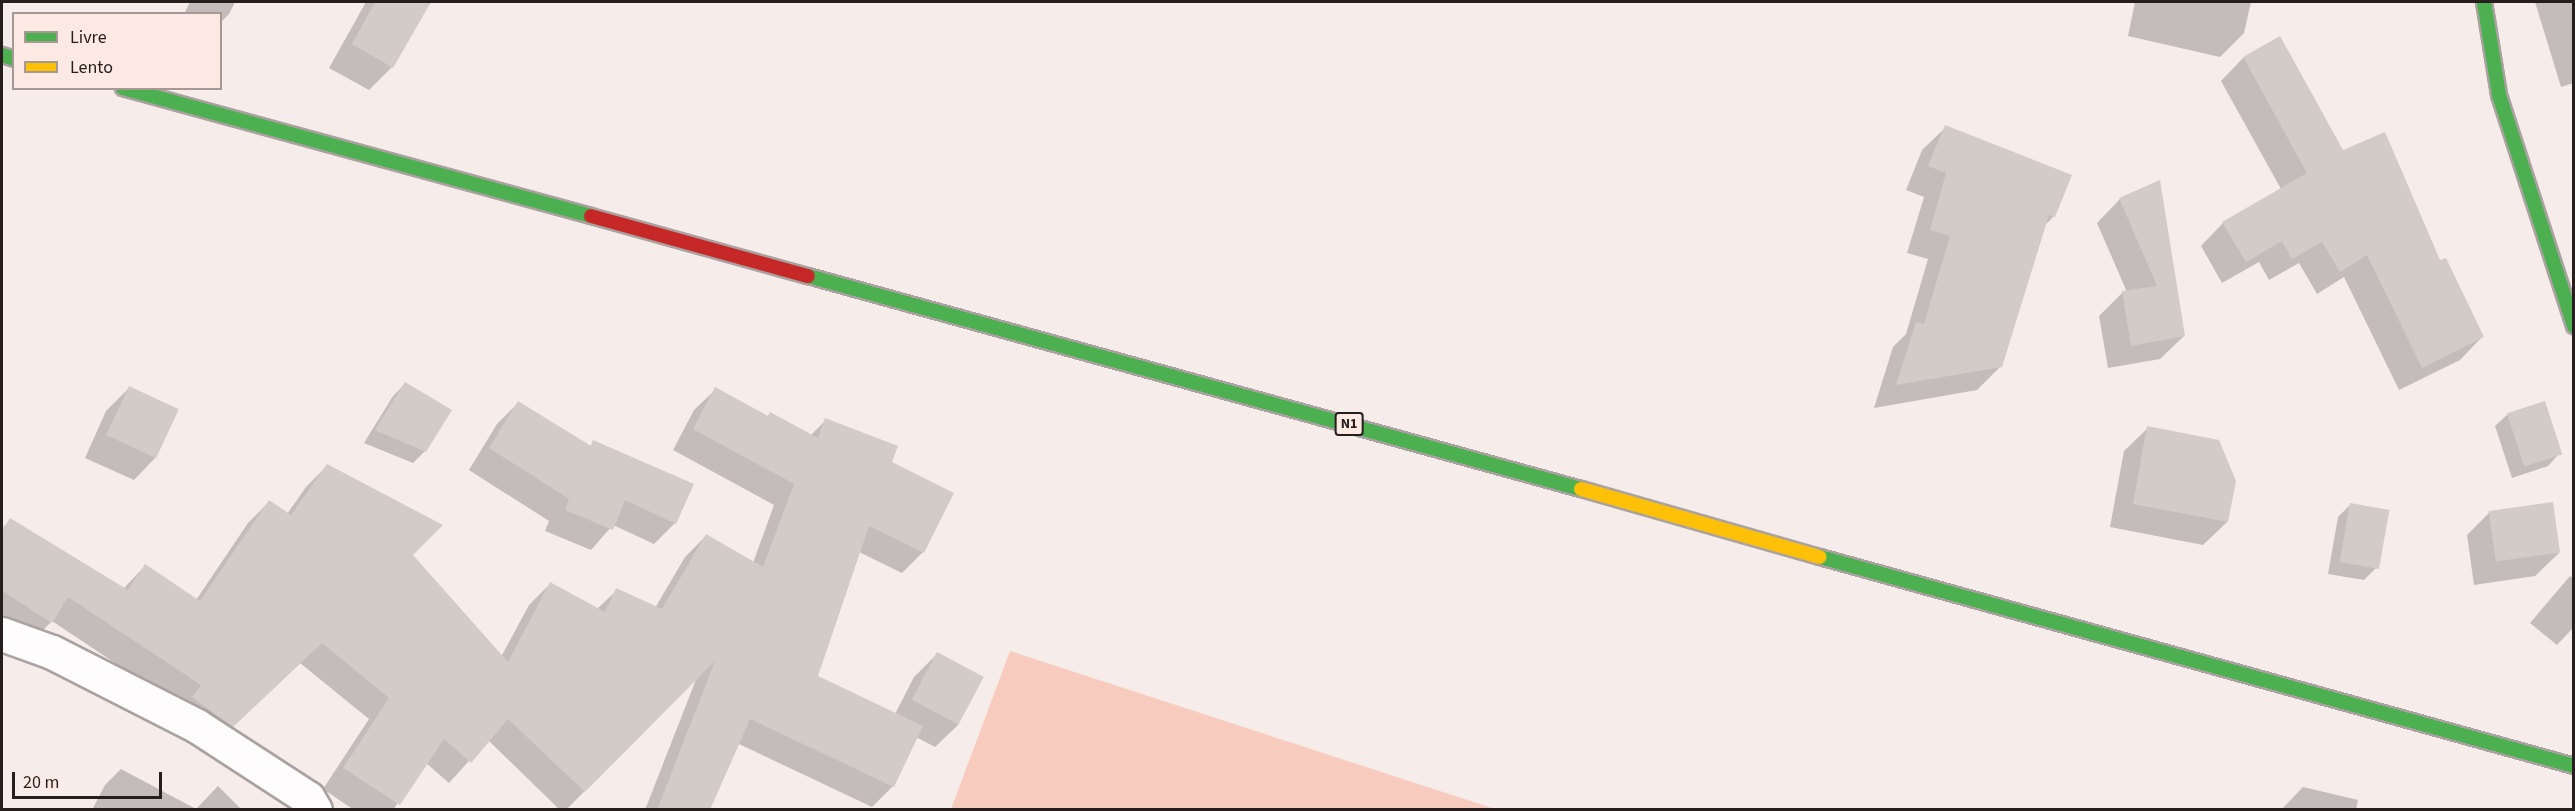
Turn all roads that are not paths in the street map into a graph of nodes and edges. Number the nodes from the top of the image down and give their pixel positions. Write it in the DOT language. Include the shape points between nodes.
graph roads {
  1 [pos="2484,2"];
  2 [pos="130,90"];
  3 [pos="2574,326"];
  4 [pos="2,634"];
  5 [pos="2574,766"];
  6 [pos="315,810"];
  1 -- 3 [label="main road" via="2499,95"];
  2 -- 5 [label="main road, N1" via="1343,422"];
  4 -- 6 [label="street" via="52,652 197,726 308,798"];
}
